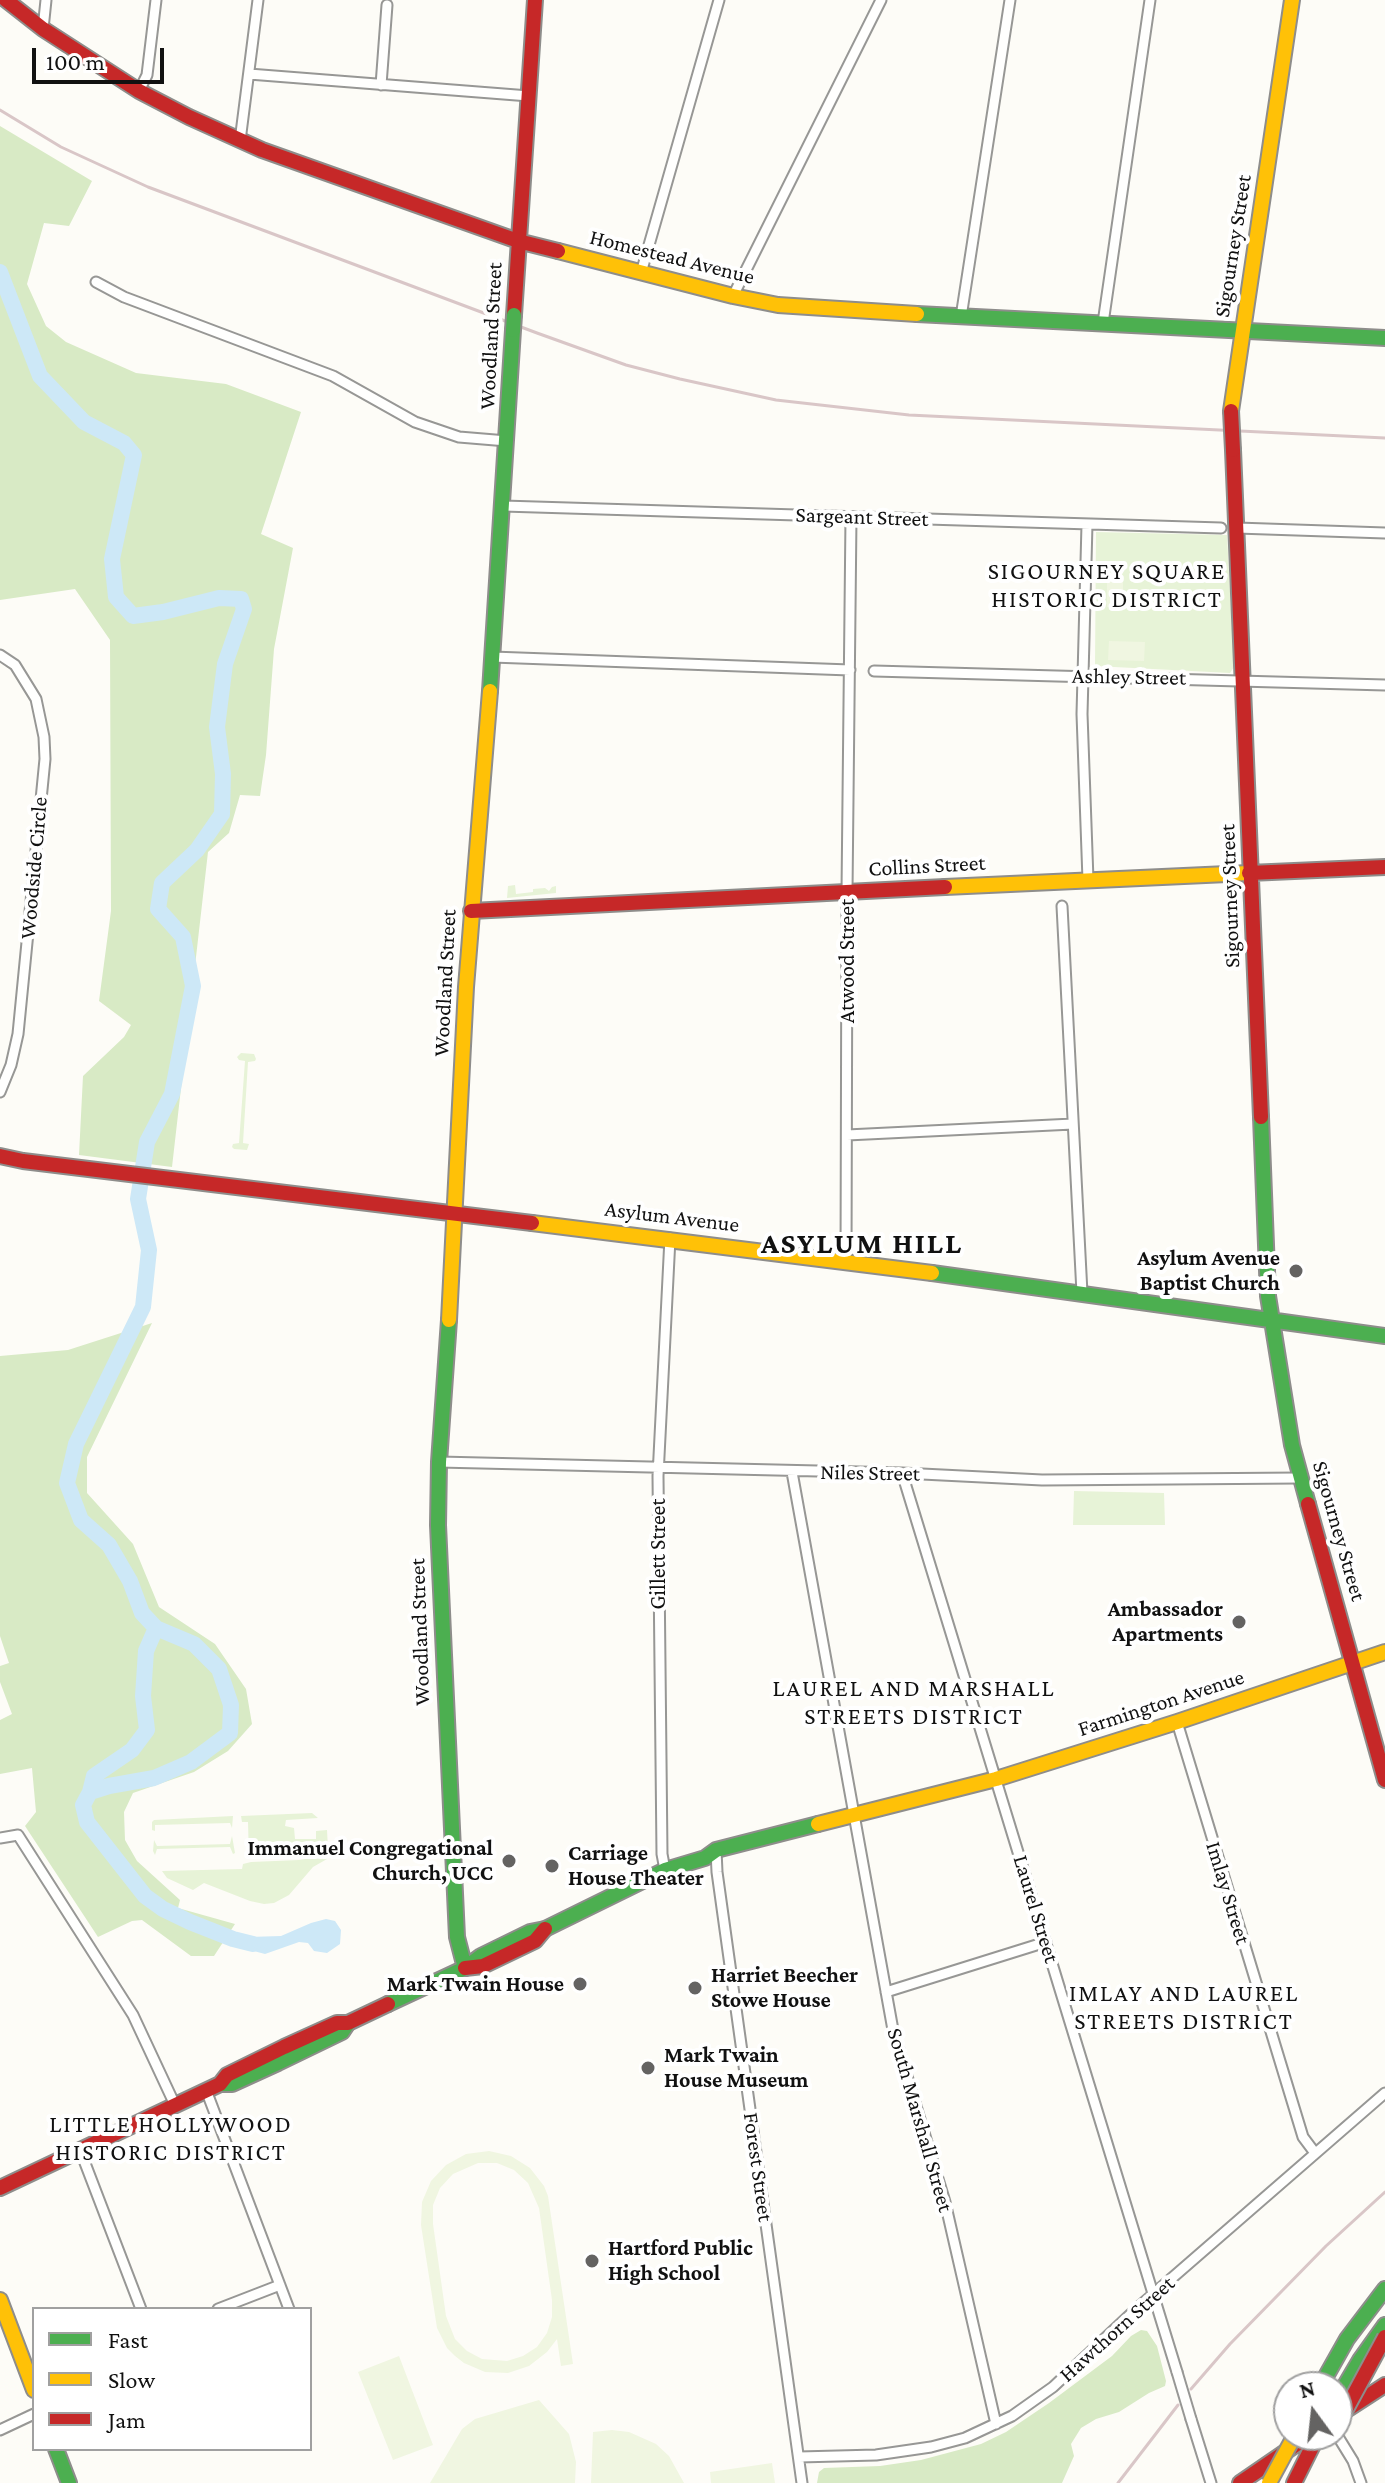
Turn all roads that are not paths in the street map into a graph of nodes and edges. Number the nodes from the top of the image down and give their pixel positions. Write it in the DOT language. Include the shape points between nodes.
graph roads {
  1 [pos="6,0"];
  2 [pos="46,0"];
  3 [pos="156,0"];
  4 [pos="258,0"];
  5 [pos="535,0"];
  6 [pos="719,0"];
  7 [pos="881,0"];
  8 [pos="1010,0"];
  9 [pos="1150,0"];
  10 [pos="1292,0"];
  11 [pos="387,5"];
  12 [pos="43,29"];
  13 [pos="249,74"];
  14 [pos="381,85"];
  15 [pos="139,91"];
  16 [pos="529,96"];
  17 [pos="240,141"];
  18 [pos="518,241"];
  19 [pos="641,273"];
  20 [pos="96,282"];
  21 [pos="733,296"];
  22 [pos="961,317"];
  23 [pos="1103,323"];
  24 [pos="1242,330"];
  25 [pos="1385,338"];
  26 [pos="507,441"];
  27 [pos="503,506"];
  28 [pos="851,517"];
  29 [pos="1087,524"];
  30 [pos="1221,528"];
  31 [pos="1237,528"];
  32 [pos="1385,533"];
  33 [pos="0,655"];
  34 [pos="492,657"];
  35 [pos="850,670"];
  36 [pos="874,671"];
  37 [pos="1084,676"];
  38 [pos="1243,680"];
  39 [pos="1385,685"];
  40 [pos="1385,867"];
  41 [pos="1251,872"];
  42 [pos="1088,880"];
  43 [pos="847,892"];
  44 [pos="1062,906"];
  45 [pos="471,911"];
  46 [pos="0,1092"];
  47 [pos="1073,1124"];
  48 [pos="847,1135"];
  49 [pos="0,1156"];
  50 [pos="455,1214"];
  51 [pos="670,1238"];
  52 [pos="846,1261"];
  53 [pos="1082,1293"];
  54 [pos="1271,1319"];
  55 [pos="1385,1336"];
  56 [pos="439,1462"];
  57 [pos="658,1468"];
  58 [pos="792,1472"];
  59 [pos="902,1473"];
  60 [pos="1300,1478"];
  61 [pos="1385,1652"];
  62 [pos="1354,1663"];
  63 [pos="1177,1722"];
  64 [pos="996,1779"];
  65 [pos="1385,1780"];
  66 [pos="855,1813"];
  67 [pos="0,1838"];
  68 [pos="716,1850"];
  69 [pos="665,1870"];
  70 [pos="1046,1942"];
  71 [pos="465,1968"];
  72 [pos="886,1992"];
  73 [pos="213,2087"];
  74 [pos="1385,2093"];
  75 [pos="175,2105"];
  76 [pos="80,2150"];
  77 [pos="1315,2153"];
  78 [pos="0,2188"];
  79 [pos="280,2285"];
  80 [pos="1385,2289"];
  81 [pos="1153,2295"];
  82 [pos="0,2300"];
  83 [pos="140,2307"];
  84 [pos="223,2307"];
  85 [pos="288,2307"];
  86 [pos="1385,2325"];
  87 [pos="1385,2337"];
  88 [pos="1329,2371"];
  89 [pos="1353,2372"];
  90 [pos="32,2385"];
  91 [pos="1385,2385"];
  92 [pos="1353,2396"];
  93 [pos="1353,2406"];
  94 [pos="32,2415"];
  95 [pos="996,2424"];
  96 [pos="0,2430"];
  97 [pos="57,2451"];
  98 [pos="1286,2451"];
  99 [pos="1287,2451"];
  100 [pos="1310,2451"];
  101 [pos="1325,2451"];
  102 [pos="1346,2451"];
  103 [pos="799,2457"];
  104 [pos="69,2483"];
  105 [pos="802,2483"];
  106 [pos="1211,2483"];
  107 [pos="1240,2483"];
  108 [pos="1269,2483"];
  109 [pos="1294,2483"];
  110 [pos="1308,2483"];
  111 [pos="1361,2483"];
  1 -- 12 [label="main road, Homestead Avenue"];
  2 -- 12 [label="street"];
  3 -- 15 [label="street" via="147,75"];
  4 -- 13 [label="street"];
  5 -- 16 [label="main road, Woodland Street"];
  6 -- 19 [label="street"];
  7 -- 21 [label="street"];
  8 -- 22 [label="street"];
  9 -- 23 [label="street"];
  10 -- 24 [label="main road, Sigourney Street"];
  11 -- 14 [label="street"];
  12 -- 15 [label="main road, Homestead Avenue"];
  13 -- 14 [label="street"];
  13 -- 17 [label="street"];
  14 -- 16 [label="street"];
  15 -- 17 [label="main road, Homestead Avenue"];
  16 -- 18 [label="main road, Woodland Street"];
  17 -- 18 [label="main road, Homestead Avenue"];
  18 -- 19 [label="main road, Homestead Avenue"];
  18 -- 26 [label="main road, Woodland Street"];
  19 -- 21 [label="main road, Homestead Avenue"];
  20 -- 26 [label="street" via="333,376 415,422 459,437"];
  21 -- 22 [label="main road, Homestead Avenue" via="778,305"];
  22 -- 23 [label="main road, Homestead Avenue"];
  23 -- 24 [label="main road, Homestead Avenue"];
  24 -- 25 [label="main road, Homestead Avenue"];
  24 -- 31 [label="main road, Sigourney Street, bridge" via="1231,411"];
  26 -- 27 [label="main road, Woodland Street"];
  27 -- 28 [label="street, Sargeant Street"];
  27 -- 34 [label="main road, Woodland Street"];
  28 -- 29 [label="street, Sargeant Street"];
  28 -- 35 [label="street, Atwood Street"];
  29 -- 30 [label="street, Sargeant Street"];
  29 -- 37 [label="street"];
  31 -- 32 [label="street"];
  31 -- 38 [label="main road, Sigourney Street"];
  33 -- 46 [label="street, Woodside Circle" via="15,665 36,699 45,759 18,1034"];
  34 -- 35 [label="street"];
  34 -- 45 [label="main road, Woodland Street"];
  35 -- 43 [label="street, Atwood Street"];
  36 -- 37 [label="street, Ashley Street"];
  37 -- 38 [label="street, Ashley Street"];
  37 -- 42 [label="street"];
  38 -- 39 [label="street, Ashley Street"];
  38 -- 41 [label="main road, Sigourney Street"];
  40 -- 41 [label="main road, Collins Street"];
  41 -- 42 [label="main road, Collins Street"];
  41 -- 54 [label="main road, Sigourney Street"];
  42 -- 43 [label="main road, Collins Street"];
  43 -- 45 [label="main road, Collins Street"];
  43 -- 48 [label="street, Atwood Street"];
  44 -- 47 [label="street"];
  45 -- 50 [label="main road, Woodland Street"];
  47 -- 48 [label="street"];
  47 -- 53 [label="street"];
  48 -- 52 [label="street, Atwood Street"];
  49 -- 50 [label="main road, Asylum Avenue"];
  50 -- 51 [label="main road, Asylum Avenue"];
  50 -- 56 [label="main road, Woodland Street"];
  51 -- 52 [label="main road, Asylum Avenue"];
  51 -- 57 [label="street, Gillett Street"];
  52 -- 53 [label="main road, Asylum Avenue"];
  53 -- 54 [label="main road, Asylum Avenue"];
  54 -- 55 [label="main road, Asylum Avenue"];
  54 -- 60 [label="main road, Sigourney Street"];
  56 -- 57 [label="street, Niles Street"];
  56 -- 71 [label="main road, Woodland Street" via="450,1826 457,1937"];
  57 -- 58 [label="street, Niles Street"];
  57 -- 69 [label="street, Gillett Street"];
  58 -- 59 [label="street, Niles Street"];
  58 -- 66 [label="street, South Marshall Street"];
  59 -- 60 [label="street, Niles Street" via="1042,1480"];
  59 -- 64 [label="street, Laurel Street"];
  60 -- 62 [label="main road, Sigourney Street"];
  61 -- 62 [label="main road, Farmington Avenue"];
  62 -- 63 [label="main road, Farmington Avenue"];
  62 -- 65 [label="main road, Sigourney Street"];
  63 -- 64 [label="main road, Farmington Avenue"];
  63 -- 77 [label="street, Imlay Street" via="1303,2137"];
  64 -- 66 [label="main road, Farmington Avenue"];
  64 -- 70 [label="street, Laurel Street"];
  66 -- 68 [label="main road, Farmington Avenue"];
  66 -- 72 [label="street, South Marshall Street"];
  67 -- 75 [label="street" via="18,1835 133,2015"];
  68 -- 69 [label="main road, Farmington Avenue" via="702,1848 681,1856"];
  68 -- 103 [label="street, Forest Street"];
  69 -- 71 [label="main road, Farmington Avenue" via="545,1929 535,1941 483,1966"];
  70 -- 72 [label="street"];
  70 -- 81 [label="street, Laurel Street"];
  71 -- 73 [label="main road, Farmington Avenue" via="278,2063"];
  72 -- 95 [label="street, South Marshall Street" via="945,2202"];
  73 -- 75 [label="main road, Farmington Avenue"];
  73 -- 79 [label="street"];
  74 -- 77 [label="street, Hawthorn Street"];
  75 -- 76 [label="main road, Farmington Avenue"];
  76 -- 78 [label="main road, Farmington Avenue"];
  76 -- 83 [label="street"];
  77 -- 81 [label="street, Hawthorn Street"];
  79 -- 84 [label="street"];
  79 -- 85 [label="street"];
  80 -- 88 [label="main road"];
  81 -- 95 [label="street, Hawthorn Street" via="1053,2387"];
  81 -- 106 [label="street, Laurel Street, bridge"];
  82 -- 90 [label="main road"];
  86 -- 89 [label="main road"];
  87 -- 92 [label="main road, bridge"];
  91 -- 93 [label="main road"];
  94 -- 96 [label="street"];
  95 -- 103 [label="street, Hawthorn Street" via="914,2450"];
  97 -- 104 [label="main road"];
  98 -- 108 [label="main road, bridge"];
  99 -- 107 [label="main road"];
  100 -- 109 [label="main road"];
  101 -- 110 [label="main road"];
  102 -- 111 [label="street"];
  103 -- 105 [label="street, Forest Street"];
}
